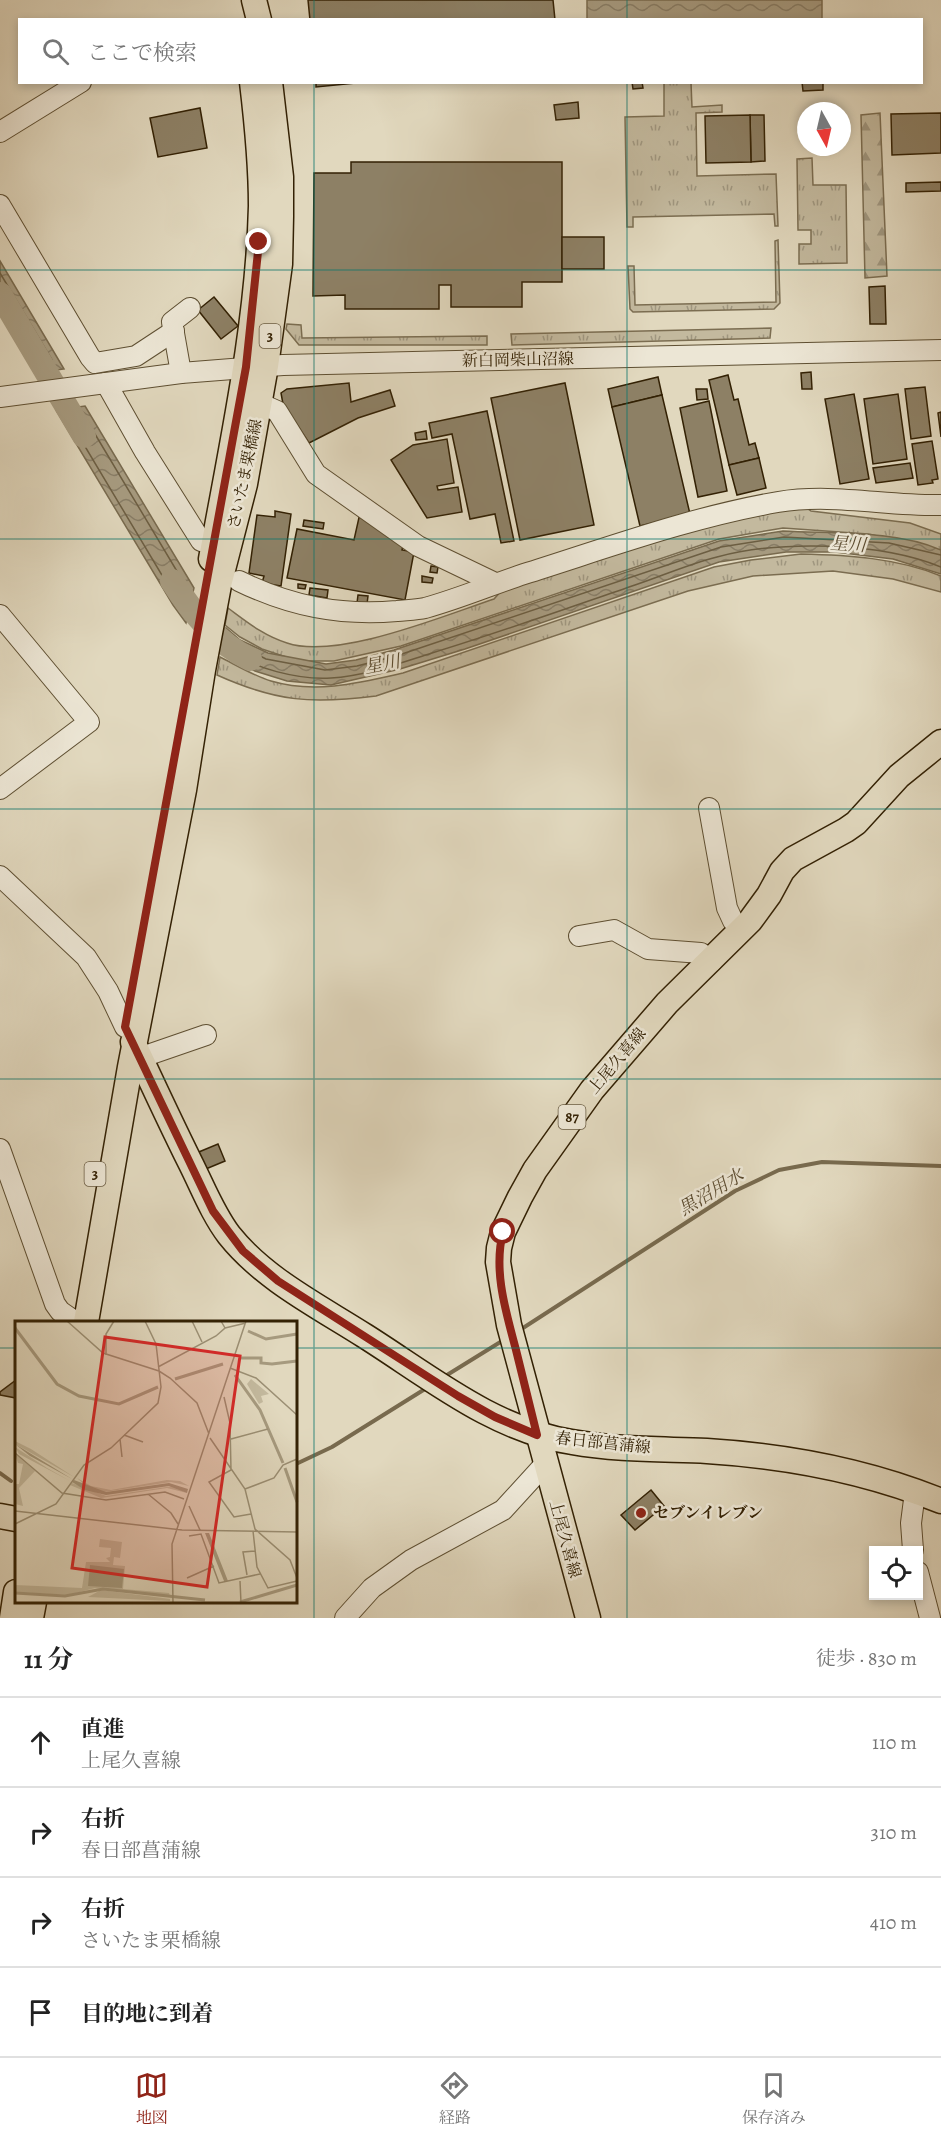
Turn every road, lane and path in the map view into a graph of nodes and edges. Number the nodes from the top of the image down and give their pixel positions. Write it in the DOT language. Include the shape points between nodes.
graph roads {
  1 [pos="237,0"];
  2 [pos="254,0"];
  3 [pos="242,18"];
  4 [pos="258,18"];
  5 [pos="78,84"];
  6 [pos="252,84"];
  7 [pos="270,84"];
  8 [pos="0,132"];
  9 [pos="0,205"];
  10 [pos="190,308"];
  11 [pos="174,331"];
  12 [pos="941,350"];
  13 [pos="256,366"];
  14 [pos="181,373"];
  15 [pos="101,384"];
  16 [pos="0,397"];
  17 [pos="259,404"];
  18 [pos="941,505"];
  19 [pos="201,542"];
  20 [pos="222,579"];
  21 [pos="495,584"];
  22 [pos="0,615"];
  23 [pos="941,742"];
  24 [pos="0,789"];
  25 [pos="709,808"];
  26 [pos="0,876"];
  27 [pos="742,930"];
  28 [pos="579,936"];
  29 [pos="712,961"];
  30 [pos="206,1035"];
  31 [pos="134,1045"];
  32 [pos="0,1149"];
  33 [pos="75,1321"];
  34 [pos="537,1435"];
  35 [pos="545,1464"];
  36 [pos="915,1492"];
  37 [pos="941,1501"];
  38 [pos="0,1516"];
  39 [pos="15,1519"];
  40 [pos="913,1546"];
  41 [pos="923,1591"];
  42 [pos="15,1598"];
  43 [pos="34,1603"];
  44 [pos="12,1618"];
  45 [pos="31,1618"];
  46 [pos="345,1618"];
  47 [pos="588,1618"];
  48 [pos="930,1618"];
  1 -- 3 [label="main road"];
  2 -- 4 [label="main road"];
  5 -- 8 [label="street"];
  6 -- 13 [label="main road, さいたま栗橋線 / 3" via="261,205"];
  7 -- 13 [label="main road, さいたま栗橋線 / 3" via="281,177 280,264"];
  9 -- 11 [label="street" via="95,363 136,356"];
  10 -- 11 [label="street" via="172,322"];
  11 -- 14 [label="street"];
  12 -- 13 [label="street, 新白岡柴山沼線"];
  13 -- 14 [label="street, 新白岡柴山沼線"];
  13 -- 17 [label="main road, さいたま栗橋線 / 3"];
  13 -- 20 [label="main road, さいたま栗橋線 / 3"];
  14 -- 15 [label="street, 新白岡柴山沼線"];
  15 -- 16 [label="street, 新白岡柴山沼線"];
  15 -- 19 [label="street"];
  17 -- 20 [label="main road, さいたま栗橋線 / 3"];
  17 -- 21 [label="street" via="277,411 316,474 418,546"];
  18 -- 21 [label="street" via="826,498 779,502 731,512"];
  20 -- 21 [label="street" via="269,596 353,613 423,608"];
  20 -- 31 [label="main road, さいたま栗橋線 / 3" via="197,664"];
  22 -- 24 [label="street" via="89,722"];
  23 -- 27 [label="main road, 上尾久喜線 / 87" via="899,776 856,824 793,859"];
  25 -- 27 [label="street" via="727,908"];
  26 -- 31 [label="street" via="86,957 108,991"];
  27 -- 29 [label="main road, 上尾久喜線 / 87"];
  28 -- 29 [label="street" via="614,930 648,949 702,953"];
  29 -- 34 [label="main road, 上尾久喜線 / 87" via="667,1003 592,1090 535,1170 503,1232 498,1255 500,1279"];
  30 -- 31 [label="street" via="148,1055"];
  31 -- 33 [label="main road, さいたま栗橋線 / 3" via="100,1148"];
  31 -- 34 [label="main road, 春日部菖蒲線" via="213,1211 243,1251 278,1281 458,1396"];
  32 -- 33 [label="street" via="56,1304"];
  34 -- 35 [label="main road, 上尾久喜線 / 87"];
  34 -- 36 [label="main road, 春日部菖蒲線" via="598,1446 780,1457"];
  35 -- 46 [label="street" via="503,1510 411,1560 372,1588"];
  35 -- 47 [label="main road, 上尾久喜線 / 87"];
  36 -- 37 [label="main road, 春日部菖蒲線"];
  36 -- 40 [label="street" via="911,1523"];
  38 -- 39 [label="main road"];
  41 -- 48 [label="street"];
  42 -- 44 [label="main road"];
  43 -- 45 [label="main road"];
}
